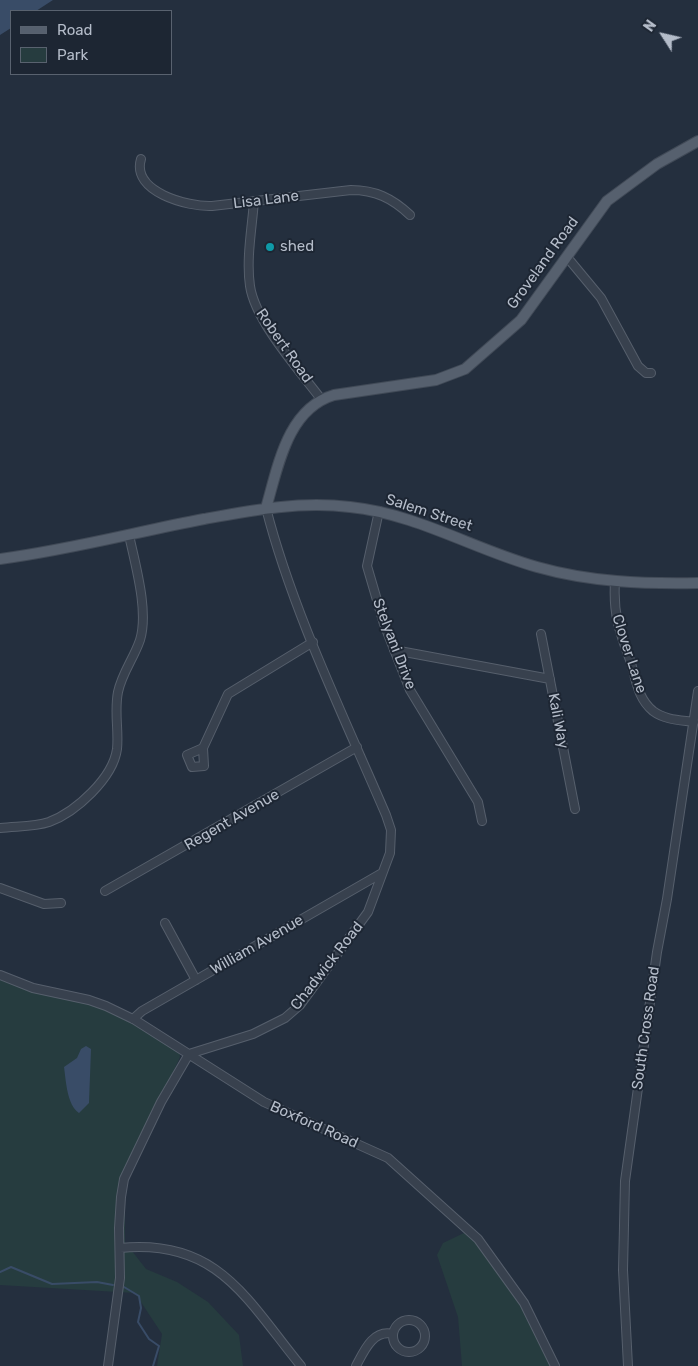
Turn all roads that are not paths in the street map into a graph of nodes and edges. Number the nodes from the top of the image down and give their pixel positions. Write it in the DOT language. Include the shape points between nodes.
graph roads {
  1 [pos="698,141"];
  2 [pos="141,158"];
  3 [pos="254,201"];
  4 [pos="410,215"];
  5 [pos="566,257"];
  6 [pos="651,373"];
  7 [pos="321,399"];
  8 [pos="266,508"];
  9 [pos="379,511"];
  10 [pos="129,534"];
  11 [pos="0,558"];
  12 [pos="615,582"];
  13 [pos="698,583"];
  14 [pos="541,634"];
  15 [pos="313,642"];
  16 [pos="394,650"];
  17 [pos="550,679"];
  18 [pos="698,691"];
  19 [pos="694,722"];
  20 [pos="357,747"];
  21 [pos="202,748"];
  22 [pos="575,808"];
  23 [pos="482,821"];
  24 [pos="0,828"];
  25 [pos="382,873"];
  26 [pos="0,888"];
  27 [pos="105,891"];
  28 [pos="61,903"];
  29 [pos="165,923"];
  30 [pos="0,975"];
  31 [pos="196,980"];
  32 [pos="133,1019"];
  33 [pos="190,1054"];
  34 [pos="120,1248"];
  35 [pos="394,1334"];
  36 [pos="108,1366"];
  37 [pos="301,1366"];
  38 [pos="356,1366"];
  39 [pos="555,1366"];
  40 [pos="628,1366"];
  1 -- 5 [label="main road, Groveland Road" via="614,194"];
  2 -- 3 [label="street, Lisa Lane" via="140,169 144,178 158,192 173,200 200,207"];
  3 -- 4 [label="street, Lisa Lane" via="364,190 384,196"];
  3 -- 7 [label="street, Robert Road" via="250,275 254,300 265,322"];
  5 -- 6 [label="street" via="601,298 638,366"];
  5 -- 7 [label="main road, Groveland Road" via="521,320 465,369 436,380 354,391"];
  7 -- 8 [label="main road" via="308,410 289,437"];
  8 -- 9 [label="main road, Salem Street" via="305,504"];
  8 -- 10 [label="main road, Salem Street"];
  8 -- 15 [label="street, Chadwick Road" via="281,560"];
  9 -- 12 [label="main road, Salem Street" via="536,567"];
  9 -- 16 [label="street, Stelyani Drive" via="367,566"];
  10 -- 11 [label="main road, Salem Street"];
  10 -- 24 [label="street" via="143,625 118,692 118,743 114,762 103,782 49,822"];
  12 -- 13 [label="main road, Salem Street"];
  12 -- 19 [label="street, Clover Lane" via="618,632 640,694 660,716"];
  14 -- 17 [label="street, Kali Way"];
  15 -- 20 [label="street, Chadwick Road"];
  15 -- 21 [label="street" via="228,694"];
  16 -- 17 [label="street"];
  16 -- 23 [label="street, Stelyani Drive" via="419,705 478,802"];
  17 -- 22 [label="street, Kali Way"];
  18 -- 19 [label="street, South Cross Road"];
  19 -- 40 [label="street, South Cross Road" via="625,1181 623,1270"];
  20 -- 25 [label="street, Chadwick Road" via="391,830 390,853"];
  20 -- 27 [label="street, Regent Avenue"];
  25 -- 31 [label="street, William Avenue"];
  25 -- 33 [label="street, Chadwick Road" via="360,924 295,1010 253,1034"];
  26 -- 28 [label="street" via="44,904"];
  29 -- 31 [label="street"];
  30 -- 32 [label="street, Boxford Road" via="33,988 89,1000"];
  31 -- 32 [label="street, William Avenue"];
  32 -- 33 [label="street, Boxford Road"];
  33 -- 34 [label="street" via="161,1102 128,1170 120,1197"];
  33 -- 39 [label="street, Boxford Road" via="264,1102 388,1158 400,1168 466,1227 493,1258 524,1303"];
  34 -- 36 [label="street" via="120,1278"];
  34 -- 37 [label="street" via="172,1250 196,1258 226,1276 241,1290"];
  35 -- 35 [label="street" via="400,1323 411,1320 422,1326 425,1338 419,1348 407,1352 396,1346"];
  35 -- 38 [label="street" via="386,1332 374,1338"];
}
